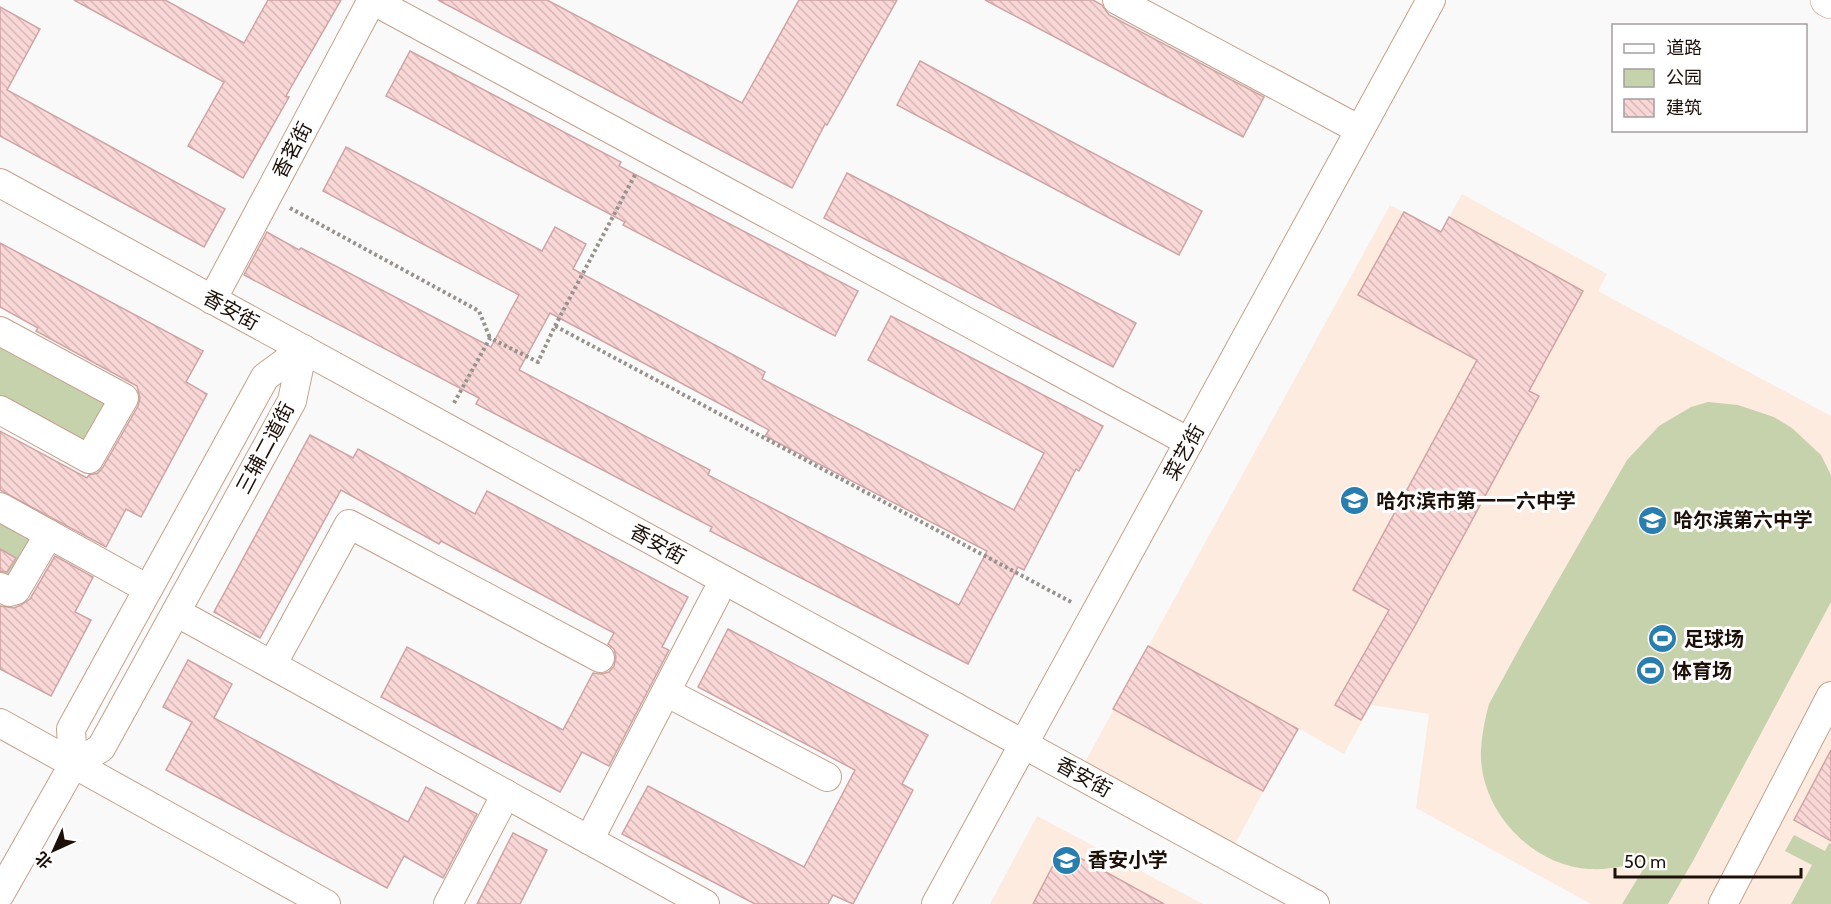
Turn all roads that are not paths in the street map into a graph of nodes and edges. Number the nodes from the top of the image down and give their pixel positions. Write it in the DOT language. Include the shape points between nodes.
graph roads {
  1 [pos="372,0"];
  2 [pos="1118,0"];
  3 [pos="1431,0"];
  4 [pos="1360,130"];
  5 [pos="0,183"];
  6 [pos="212,300"];
  7 [pos="2,336"];
  8 [pos="303,349"];
  9 [pos="0,410"];
  10 [pos="1189,442"];
  11 [pos="0,507"];
  12 [pos="49,534"];
  13 [pos="0,587"];
  14 [pos="148,589"];
  15 [pos="716,596"];
  16 [pos="176,612"];
  17 [pos="600,658"];
  18 [pos="272,664"];
  19 [pos="666,692"];
  20 [pos="1828,709"];
  21 [pos="0,723"];
  22 [pos="1023,744"];
  23 [pos="73,765"];
  24 [pos="827,777"];
  25 [pos="506,794"];
  26 [pos="589,840"];
  27 [pos="0,894"];
  28 [pos="326,904"];
  29 [pos="448,904"];
  30 [pos="705,904"];
  31 [pos="936,904"];
  32 [pos="1315,904"];
  33 [pos="1723,904"];
  1 -- 6 [label="street, 香茗街"];
  1 -- 10 [label="street"];
  2 -- 4 [label="street"];
  3 -- 4 [label="street, 菜艺街"];
  4 -- 10 [label="street, 菜艺街"];
  5 -- 6 [label="street, 香安街"];
  6 -- 8 [label="street, 香安街"];
  7 -- 9 [label="street" via="124,398 89,459"];
  8 -- 14 [label="street, 三辅二道街" via="265,377"];
  8 -- 16 [label="street, 三辅二道街" via="292,401"];
  8 -- 22 [label="street, 香安街"];
  10 -- 22 [label="street, 菜艺街"];
  11 -- 12 [label="street"];
  12 -- 13 [label="street" via="15,592"];
  12 -- 14 [label="street"];
  14 -- 23 [label="street, 三辅二道街" via="71,729"];
  15 -- 19 [label="street"];
  16 -- 18 [label="street"];
  16 -- 23 [label="street, 三辅二道街" via="101,748"];
  17 -- 18 [label="street" via="349,524"];
  18 -- 25 [label="street"];
  19 -- 24 [label="street"];
  19 -- 26 [label="street"];
  20 -- 33 [label="street"];
  21 -- 23 [label="street"];
  22 -- 31 [label="street, 菜艺街"];
  22 -- 32 [label="street, 香安街"];
  23 -- 27 [label="street, 三辅二道街"];
  23 -- 28 [label="street"];
  25 -- 26 [label="street"];
  25 -- 29 [label="street"];
  26 -- 30 [label="street"];
}
